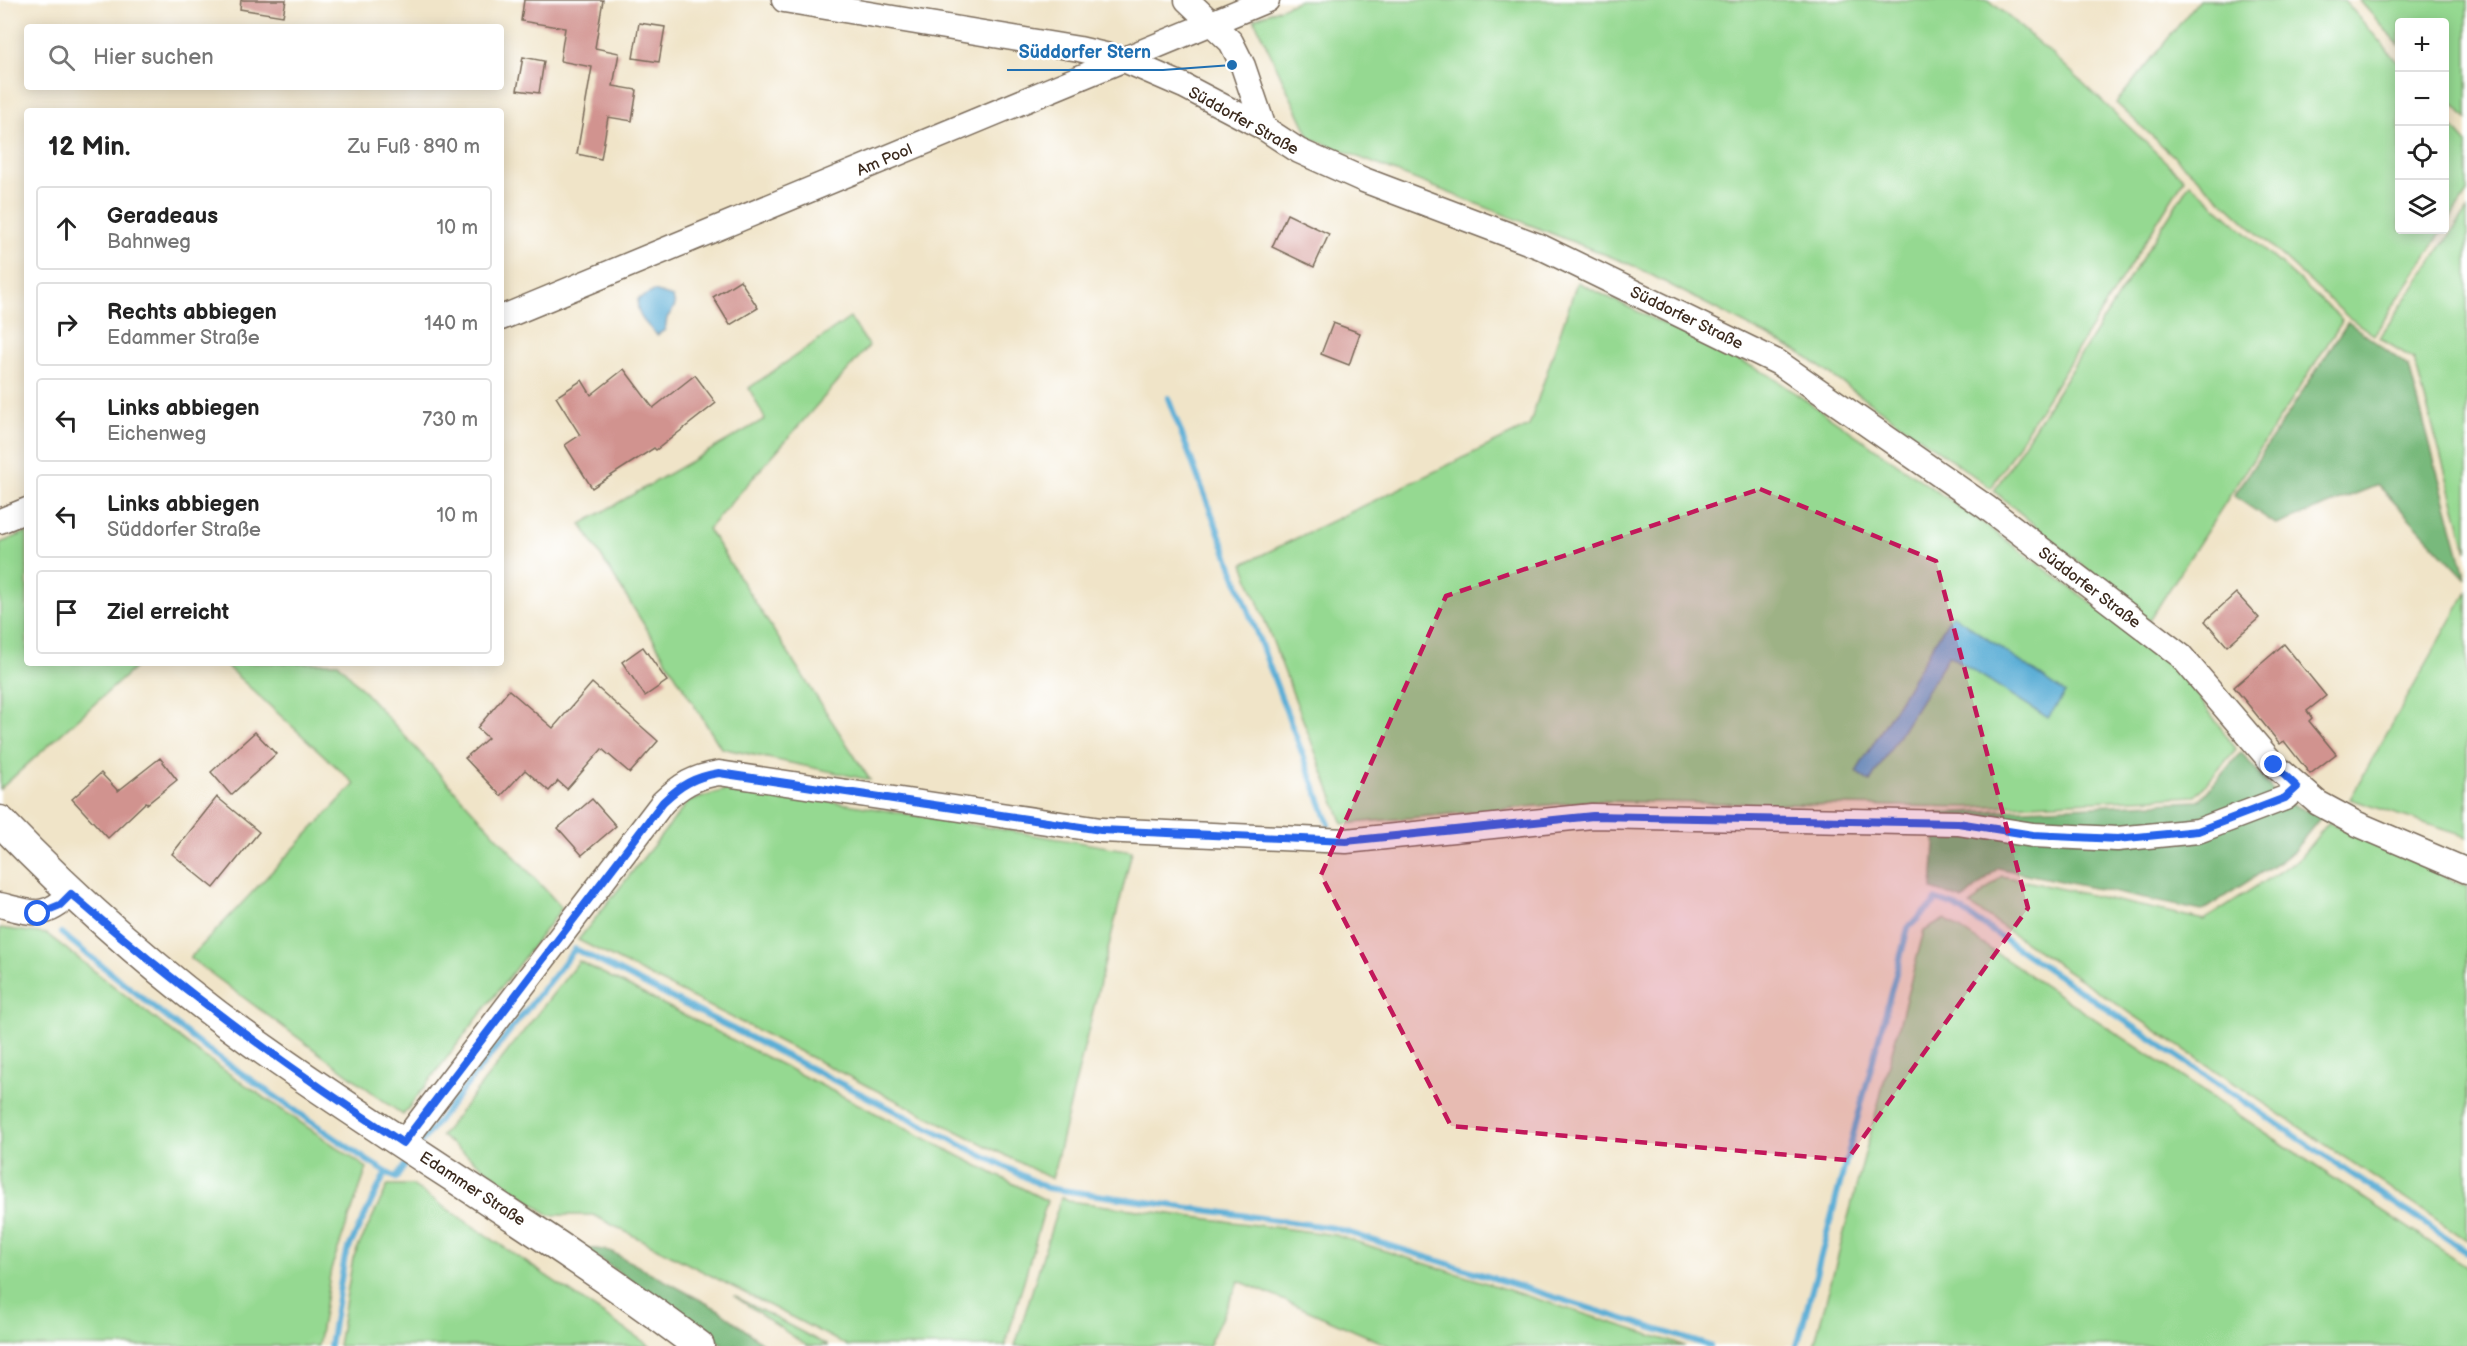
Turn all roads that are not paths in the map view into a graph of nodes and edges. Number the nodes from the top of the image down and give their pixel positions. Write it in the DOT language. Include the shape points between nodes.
graph roads {
  1 [pos="784,0"];
  2 [pos="1187,0"];
  3 [pos="1267,0"];
  4 [pos="1212,23"];
  5 [pos="1122,59"];
  6 [pos="1264,128"];
  7 [pos="504,317"];
  8 [pos="24,511"];
  9 [pos="0,521"];
  10 [pos="2297,787"];
  11 [pos="0,821"];
  12 [pos="2467,870"];
  13 [pos="71,894"];
  14 [pos="0,905"];
  15 [pos="411,1148"];
  16 [pos="699,1346"];
  1 -- 5 [label="street, Süddorfer Straße"];
  2 -- 4 [label="street"];
  3 -- 4 [label="street, Am Pool"];
  4 -- 5 [label="street, Am Pool"];
  4 -- 6 [label="street" via="1231,42 1243,66"];
  5 -- 6 [label="street, Süddorfer Straße"];
  5 -- 7 [label="street, Am Pool"];
  6 -- 10 [label="street, Süddorfer Straße" via="1299,151 1364,180 1541,247 1779,363 1986,507 2181,656"];
  8 -- 9 [label="street"];
  10 -- 12 [label="street, Süddorfer Straße" via="2355,823"];
  10 -- 15 [label="street" via="2285,798 2198,831 2117,839 2033,835 1958,823 1593,816 1346,841 1101,830 719,773 702,776 683,783 663,802"];
  11 -- 13 [label="main road, Edammer Straße"];
  13 -- 14 [label="street" via="60,905 38,914"];
  13 -- 15 [label="main road, Edammer Straße" via="251,1041"];
  15 -- 16 [label="main road, Edammer Straße" via="558,1244"];
}
